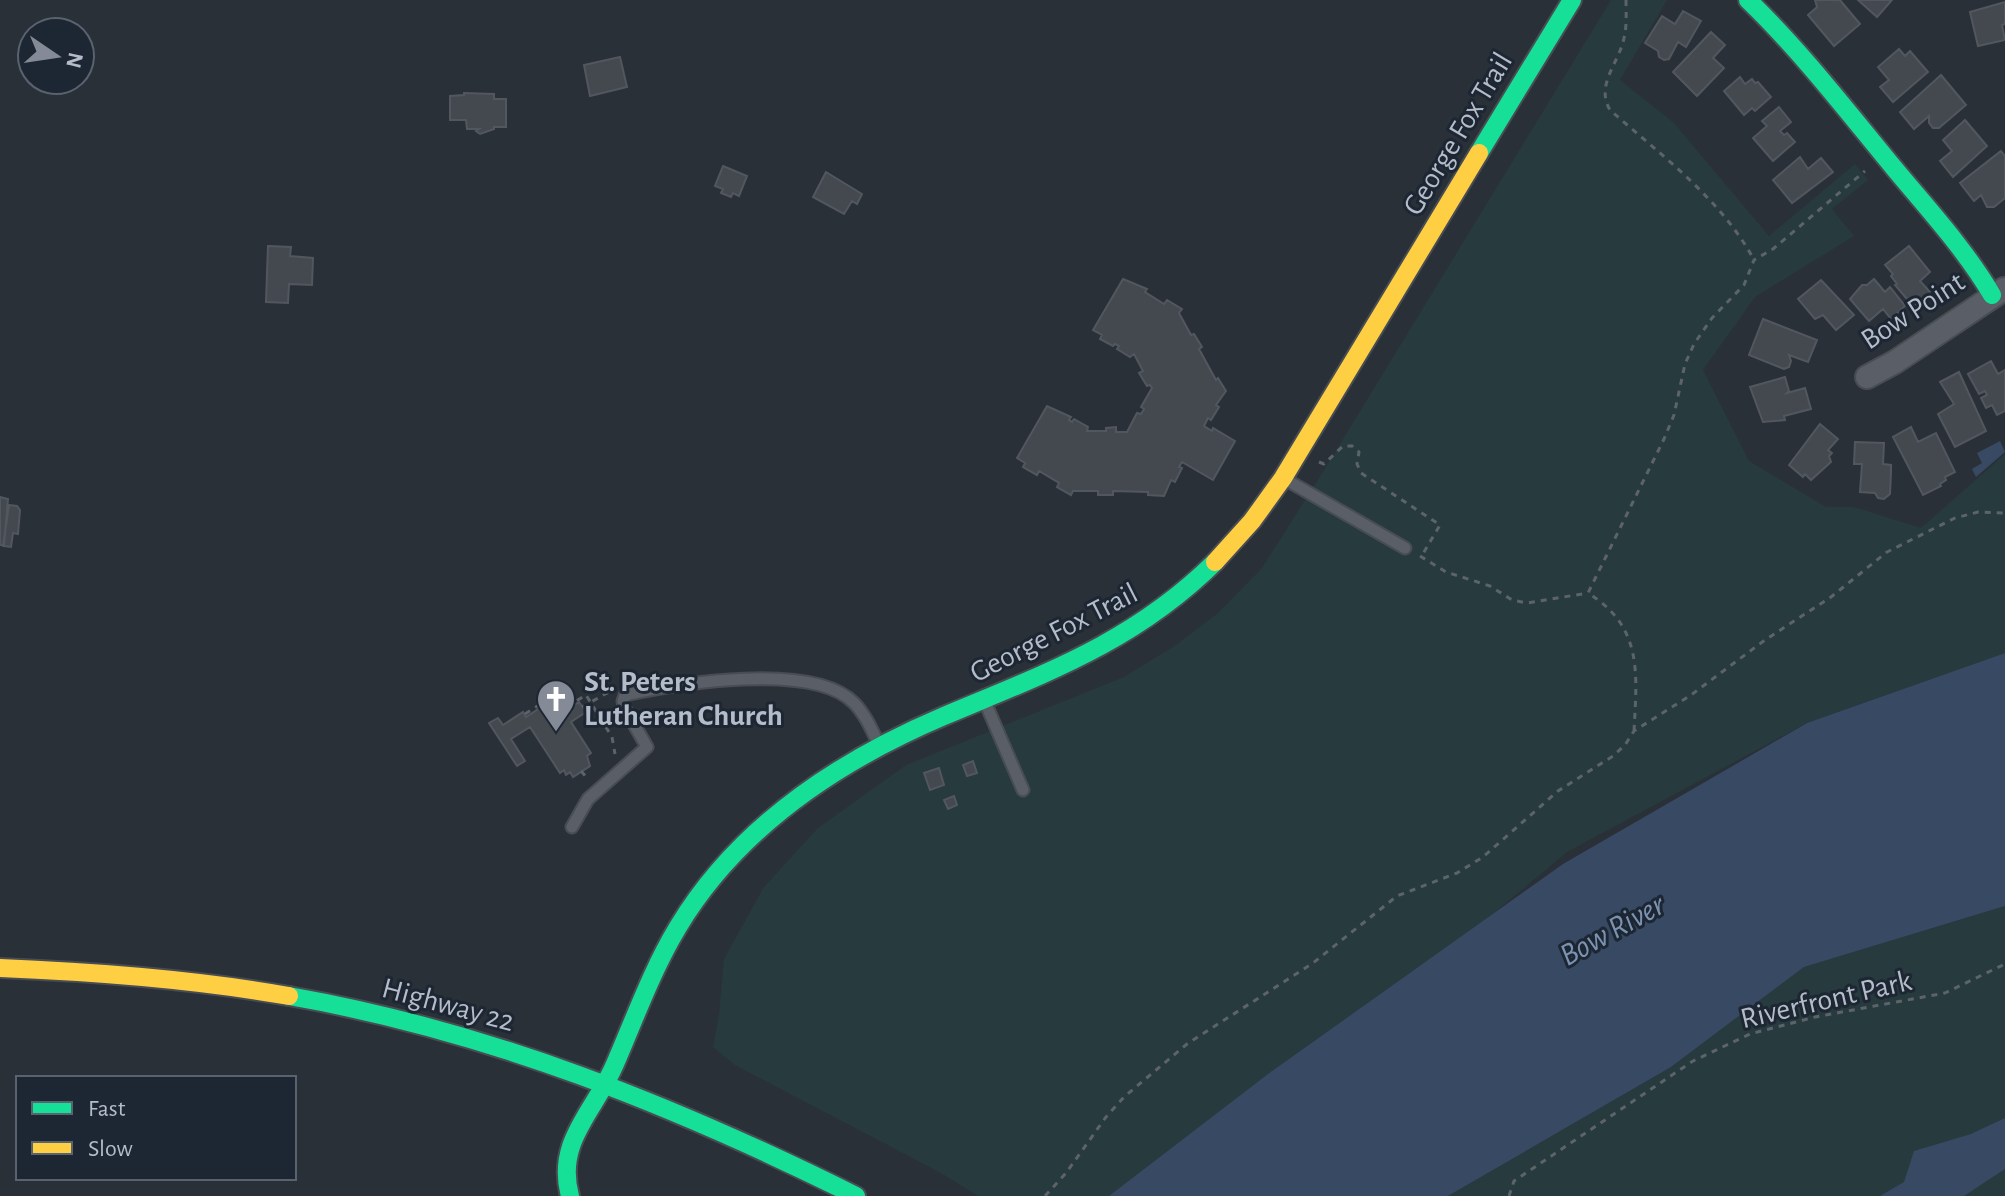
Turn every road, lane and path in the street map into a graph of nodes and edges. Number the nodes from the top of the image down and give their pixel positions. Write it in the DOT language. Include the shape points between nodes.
graph roads {
  1 [pos="1572,0"];
  2 [pos="1626,0"];
  3 [pos="1754,2"];
  4 [pos="1871,166"];
  5 [pos="1754,260"];
  6 [pos="1999,292"];
  7 [pos="1867,377"];
  8 [pos="1299,451"];
  9 [pos="1283,478"];
  10 [pos="2005,513"];
  11 [pos="1405,548"];
  12 [pos="1421,557"];
  13 [pos="1588,593"];
  14 [pos="623,701"];
  15 [pos="985,701"];
  16 [pos="590,702"];
  17 [pos="582,707"];
  18 [pos="525,714"];
  19 [pos="1634,731"];
  20 [pos="879,745"];
  21 [pos="615,759"];
  22 [pos="581,771"];
  23 [pos="594,783"];
  24 [pos="1023,790"];
  25 [pos="572,827"];
  26 [pos="2005,964"];
  27 [pos="0,968"];
  28 [pos="607,1083"];
  29 [pos="570,1196"];
  30 [pos="856,1196"];
  31 [pos="1045,1196"];
  32 [pos="1509,1196"];
  1 -- 8 [label="street, George Fox Trail"];
  2 -- 5 [label="path" via="1624,41 1607,79 1606,102 1731,224"];
  3 -- 6 [label="street"];
  4 -- 5 [label="path"];
  5 -- 13 [label="path" via="1744,285 1694,344 1664,439"];
  6 -- 7 [label="street, Bow Point"];
  8 -- 9 [label="street, George Fox Trail"];
  8 -- 12 [label="path" via="1324,464 1343,446 1359,452 1361,473 1440,525"];
  9 -- 11 [label="lane"];
  9 -- 15 [label="street, George Fox Trail" via="1234,543 1186,590 1136,627"];
  10 -- 19 [label="path" via="1955,518 1887,552 1831,597"];
  11 -- 12 [label="path"];
  12 -- 13 [label="path" via="1512,600 1527,603"];
  13 -- 19 [label="path" via="1615,613 1632,641"];
  14 -- 16 [label="path" via="607,693"];
  14 -- 20 [label="lane" via="625,695 655,689 757,678 802,682 852,701"];
  14 -- 25 [label="lane" via="647,747 588,799"];
  15 -- 20 [label="street, George Fox Trail"];
  15 -- 24 [label="lane"];
  16 -- 17 [label="path"];
  16 -- 18 [label="path" via="586,695 573,703 555,695"];
  16 -- 21 [label="path" via="612,737"];
  19 -- 31 [label="path" via="1613,756 1558,791 1483,857 1397,896 1313,963 1187,1044 1124,1097"];
  20 -- 28 [label="street, George Fox Trail" via="802,793 749,838 707,887 670,942"];
  22 -- 23 [label="path"];
  26 -- 32 [label="path, Riverfront Park" via="1945,993 1750,1034 1678,1070 1514,1181"];
  27 -- 28 [label="street, Highway 22" via="167,977 336,1004 479,1041"];
  28 -- 29 [label="street, George Fox Trail" via="566,1154 564,1183"];
  28 -- 30 [label="street, Highway 22"];
}
